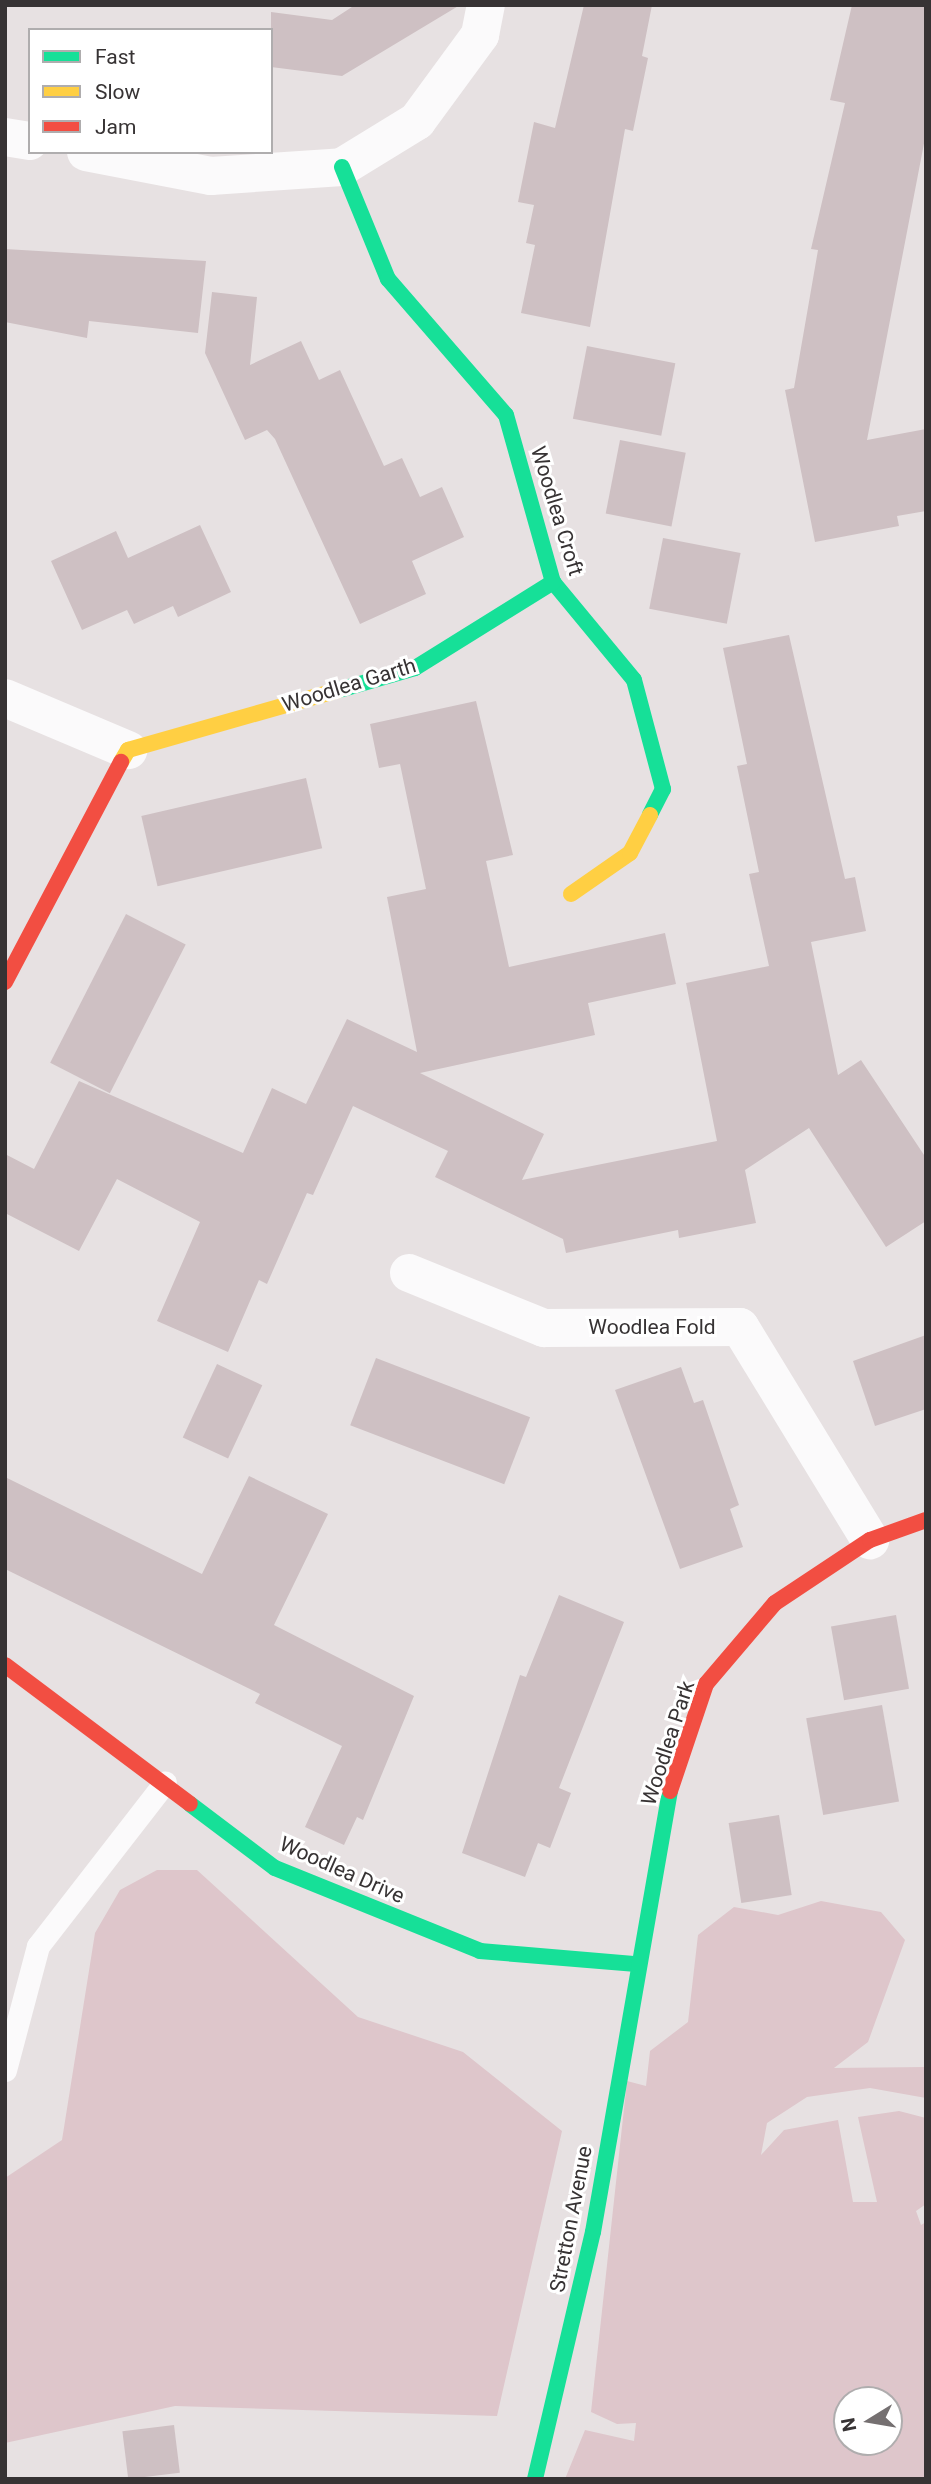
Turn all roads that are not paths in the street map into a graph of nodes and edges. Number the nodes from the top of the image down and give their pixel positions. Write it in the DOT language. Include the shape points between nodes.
graph roads {
  1 [pos="485,5"];
  2 [pos="5,137"];
  3 [pos="28,141"];
  4 [pos="96,154"];
  5 [pos="342,167"];
  6 [pos="553,582"];
  7 [pos="5,698"];
  8 [pos="128,750"];
  9 [pos="571,894"];
  10 [pos="5,982"];
  11 [pos="409,1273"];
  12 [pos="926,1520"];
  13 [pos="870,1540"];
  14 [pos="5,1665"];
  15 [pos="165,1782"];
  16 [pos="636,1964"];
  17 [pos="5,2070"];
  18 [pos="536,2479"];
  1 -- 5 [label="street" via="480,35 417,121"];
  2 -- 3 [label="street"];
  4 -- 5 [label="street" via="211,176"];
  5 -- 6 [label="street, Woodlea Croft" via="388,279 506,415"];
  6 -- 8 [label="street, Woodlea Garth" via="415,668"];
  6 -- 9 [label="street, Woodlea Croft" via="634,680 663,789 630,853"];
  7 -- 8 [label="street"];
  8 -- 10 [label="street"];
  11 -- 13 [label="street, Woodlea Fold" via="544,1328 740,1326"];
  12 -- 13 [label="street, Woodlea Park"];
  13 -- 16 [label="street, Woodlea Park" via="775,1603 706,1684 670,1790"];
  14 -- 15 [label="street, Woodlea Drive"];
  15 -- 16 [label="street, Woodlea Drive" via="275,1868 480,1951"];
  15 -- 17 [label="lane" via="38,1946"];
  16 -- 18 [label="street, Stretton Avenue" via="593,2232"];
}
